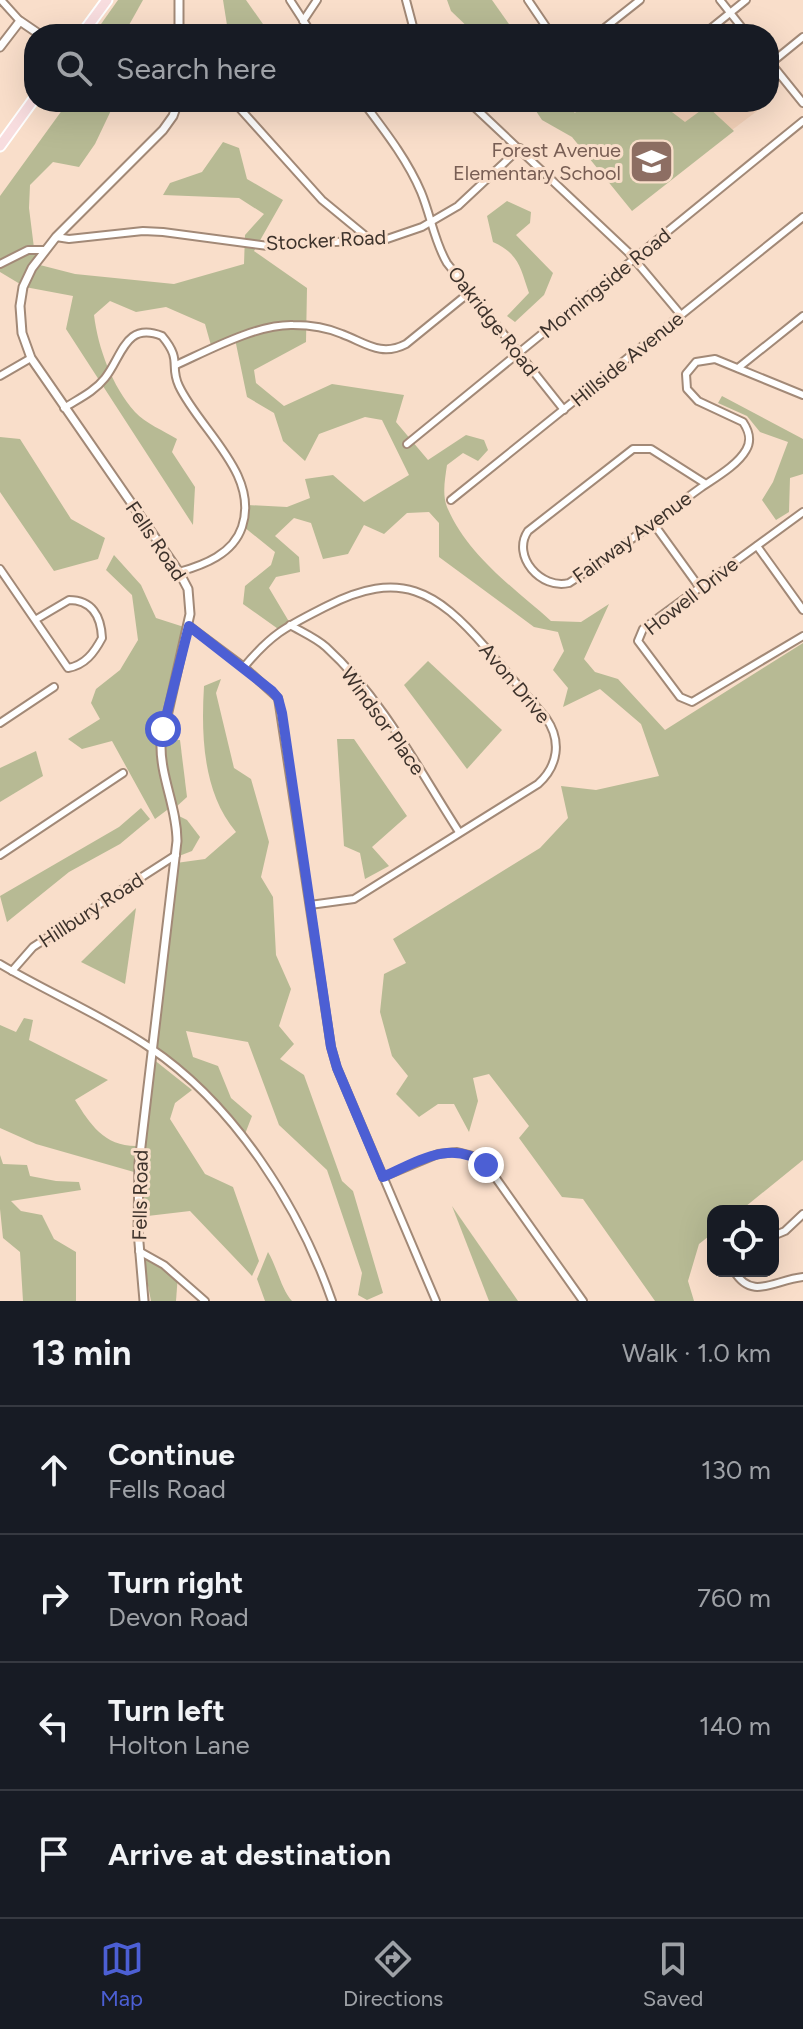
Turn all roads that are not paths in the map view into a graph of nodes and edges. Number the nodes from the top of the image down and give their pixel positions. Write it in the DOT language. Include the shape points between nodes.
graph roads {
  1 [pos="1,0"];
  2 [pos="107,0"];
  3 [pos="179,0"];
  4 [pos="290,0"];
  5 [pos="317,0"];
  6 [pos="406,0"];
  7 [pos="528,0"];
  8 [pos="640,0"];
  9 [pos="720,0"];
  10 [pos="746,0"];
  11 [pos="730,13"];
  12 [pos="20,21"];
  13 [pos="303,21"];
  14 [pos="24,24"];
  15 [pos="89,24"];
  16 [pos="179,24"];
  17 [pos="305,24"];
  18 [pos="412,24"];
  19 [pos="544,24"];
  20 [pos="610,24"];
  21 [pos="716,24"];
  22 [pos="739,24"];
  23 [pos="803,37"];
  24 [pos="0,47"];
  25 [pos="779,55"];
  26 [pos="779,73"];
  27 [pos="803,103"];
  28 [pos="25,112"];
  29 [pos="174,112"];
  30 [pos="243,112"];
  31 [pos="370,112"];
  32 [pos="480,112"];
  33 [pos="803,121"];
  34 [pos="0,146"];
  35 [pos="520,148"];
  36 [pos="803,217"];
  37 [pos="430,222"];
  38 [pos="56,237"];
  39 [pos="373,242"];
  40 [pos="44,250"];
  41 [pos="634,259"];
  42 [pos="0,264"];
  43 [pos="470,292"];
  44 [pos="681,315"];
  45 [pos="803,316"];
  46 [pos="519,353"];
  47 [pos="31,358"];
  48 [pos="176,365"];
  49 [pos="738,368"];
  50 [pos="0,376"];
  51 [pos="803,395"];
  52 [pos="64,408"];
  53 [pos="564,410"];
  54 [pos="407,444"];
  55 [pos="706,484"];
  56 [pos="451,500"];
  57 [pos="803,512"];
  58 [pos="653,523"];
  59 [pos="757,546"];
  60 [pos="0,569"];
  61 [pos="179,572"];
  62 [pos="10,584"];
  63 [pos="700,588"];
  64 [pos="0,590"];
  65 [pos="803,610"];
  66 [pos="35,620"];
  67 [pos="290,625"];
  68 [pos="189,626"];
  69 [pos="803,636"];
  70 [pos="244,667"];
  71 [pos="54,687"];
  72 [pos="0,723"];
  73 [pos="123,773"];
  74 [pos="459,832"];
  75 [pos="0,855"];
  76 [pos="176,855"];
  77 [pos="310,905"];
  78 [pos="0,964"];
  79 [pos="12,971"];
  80 [pos="152,1049"];
  81 [pos="383,1177"];
  82 [pos="803,1214"];
  83 [pos="779,1234"];
  84 [pos="139,1251"];
  85 [pos="737,1277"];
  86 [pos="803,1277"];
  87 [pos="144,1301"];
  88 [pos="205,1301"];
  89 [pos="332,1301"];
  90 [pos="436,1301"];
  91 [pos="583,1301"];
  1 -- 12 [label="street"];
  2 -- 15 [label="main road"];
  3 -- 16 [label="street"];
  4 -- 13 [label="street"];
  5 -- 13 [label="street"];
  6 -- 18 [label="street"];
  7 -- 19 [label="street"];
  8 -- 20 [label="street"];
  9 -- 11 [label="street"];
  10 -- 11 [label="street"];
  11 -- 21 [label="street"];
  11 -- 22 [label="street"];
  12 -- 14 [label="street"];
  12 -- 24 [label="street"];
  13 -- 17 [label="street"];
  23 -- 25 [label="street"];
  26 -- 27 [label="street"];
  28 -- 34 [label="main road"];
  29 -- 38 [label="street, Fells Road" via="163,130"];
  30 -- 39 [label="street" via="322,200"];
  31 -- 37 [label="street, Oakridge Road" via="406,162"];
  32 -- 35 [label="street"];
  33 -- 41 [label="street, Morningside Road"];
  35 -- 37 [label="street, Stocker Road" via="469,198"];
  35 -- 41 [label="street"];
  36 -- 44 [label="street, Hillside Avenue"];
  37 -- 39 [label="street, Stocker Road"];
  37 -- 43 [label="street, Oakridge Road" via="443,255"];
  38 -- 39 [label="street, Stocker Road" via="143,231 268,246"];
  38 -- 40 [label="street, Fells Road"];
  40 -- 42 [label="street" via="28,250"];
  40 -- 47 [label="street, Fells Road" via="27,278 20,306"];
  41 -- 44 [label="street"];
  41 -- 46 [label="street, Morningside Road"];
  43 -- 46 [label="street, Oakridge Road"];
  43 -- 48 [label="street" via="397,349 377,350 339,333 290,325 253,333"];
  44 -- 53 [label="street, Hillside Avenue"];
  45 -- 49 [label="street"];
  46 -- 53 [label="street, Oakridge Road"];
  46 -- 54 [label="street, Morningside Road"];
  47 -- 50 [label="street"];
  47 -- 52 [label="street, Fells Road"];
  48 -- 52 [label="street" via="162,336 138,333 127,340 95,389"];
  48 -- 61 [label="street" via="177,384 241,484 245,513 239,534 225,551"];
  49 -- 51 [label="street, Fairway Avenue"];
  49 -- 55 [label="street, Fairway Avenue" via="707,358 692,364 686,374 691,396 740,419 749,433 743,455"];
  52 -- 61 [label="street, Fells Road"];
  53 -- 56 [label="street, Hillside Avenue"];
  55 -- 58 [label="street, Fairway Avenue"];
  55 -- 58 [label="street, Fairway Avenue" via="651,449 633,449 531,528 522,550 544,580 565,584"];
  57 -- 59 [label="street, Howell Drive"];
  58 -- 63 [label="street"];
  59 -- 63 [label="street, Howell Drive"];
  59 -- 65 [label="street"];
  60 -- 62 [label="street"];
  61 -- 68 [label="street, Fells Road" via="189,597"];
  62 -- 64 [label="street"];
  62 -- 66 [label="street"];
  63 -- 69 [label="street, Howell Drive" via="638,638 684,700 697,700"];
  66 -- 66 [label="street" via="68,668 93,654 102,638 91,605 69,600"];
  67 -- 70 [label="street, Avon Drive" via="265,641"];
  67 -- 74 [label="street, Windsor Place" via="324,645 351,672"];
  67 -- 74 [label="street, Avon Drive" via="367,589 419,592 455,613 546,718 557,748 548,774"];
  68 -- 70 [label="street"];
  68 -- 76 [label="street, Fells Road" via="161,743 176,817"];
  70 -- 77 [label="street" via="280,705"];
  71 -- 72 [label="street"];
  73 -- 75 [label="street"];
  74 -- 77 [label="street, Avon Drive" via="354,899"];
  76 -- 79 [label="street, Hillbury Road" via="33,947"];
  76 -- 80 [label="street, Fells Road"];
  77 -- 81 [label="street" via="331,1047"];
  78 -- 79 [label="street"];
  79 -- 80 [label="street"];
  80 -- 84 [label="street, Fells Road" via="138,1178"];
  80 -- 89 [label="street" via="210,1100 256,1154 299,1223"];
  81 -- 90 [label="street"];
  81 -- 91 [label="street" via="438,1154 473,1156 493,1174"];
  82 -- 83 [label="street"];
  84 -- 87 [label="street, Fells Road"];
  84 -- 88 [label="street"];
  85 -- 86 [label="street" via="750,1291 762,1292"];
}
